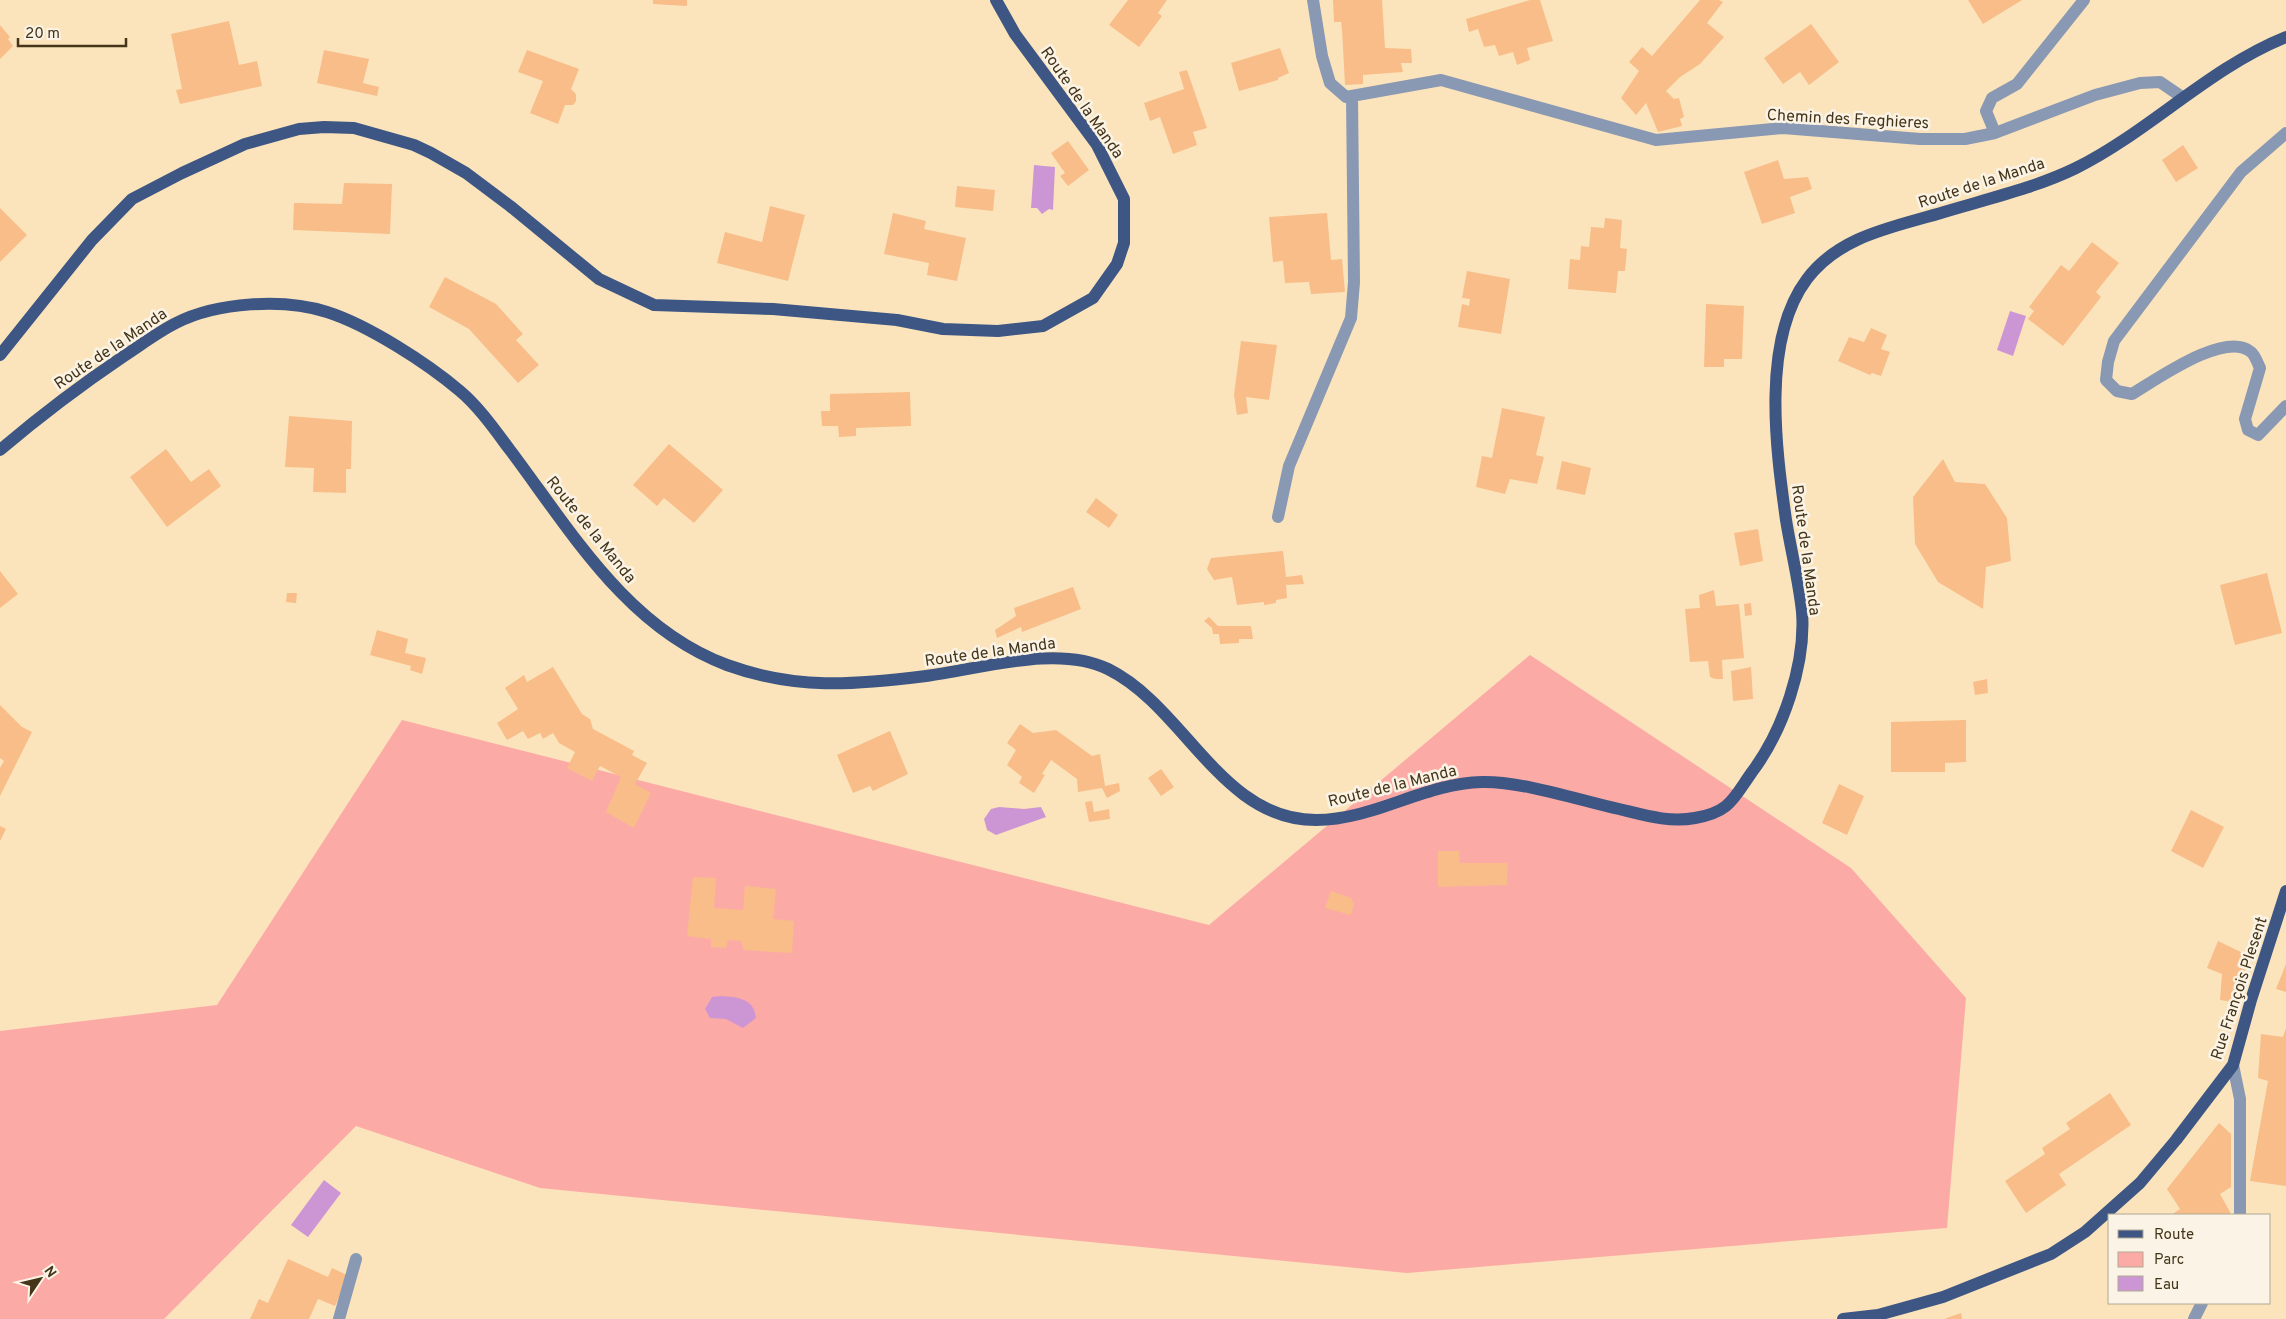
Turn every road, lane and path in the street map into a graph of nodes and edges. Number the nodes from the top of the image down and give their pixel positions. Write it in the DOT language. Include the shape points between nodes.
graph roads {
  1 [pos="996,0"];
  2 [pos="1314,0"];
  3 [pos="2084,0"];
  4 [pos="2286,37"];
  5 [pos="1352,96"];
  6 [pos="2182,97"];
  7 [pos="1995,133"];
  8 [pos="2286,133"];
  9 [pos="0,355"];
  10 [pos="2286,406"];
  11 [pos="0,450"];
  12 [pos="1278,518"];
  13 [pos="2286,891"];
  14 [pos="2233,1065"];
  15 [pos="2240,1214"];
  16 [pos="356,1259"];
  17 [pos="2202,1304"];
  18 [pos="339,1319"];
  19 [pos="1843,1319"];
  20 [pos="2194,1319"];
  1 -- 9 [label="main road, Route de la Manda" via="1015,34 1097,145 1124,199 1124,243 1117,264 1092,298 1043,326 998,331 943,329 897,320 773,309 654,305 599,279 510,206 466,173 431,153 354,128 324,127 299,129 245,144 132,199 92,240"];
  2 -- 5 [label="street" via="1322,56 1330,84 1346,97"];
  3 -- 7 [label="street" via="2017,84 1992,98 1986,111"];
  4 -- 6 [label="main road, Route de la Manda" via="2260,47"];
  5 -- 7 [label="street, Chemin des Freghieres" via="1441,80 1656,140 1783,128 1920,139 1965,139"];
  5 -- 12 [label="street" via="1354,282 1350,318 1289,466"];
  6 -- 7 [label="street, Chemin des Freghieres" via="2160,82 2140,83 2095,94"];
  6 -- 11 [label="main road, Route de la Manda" via="2074,169 1995,197 1872,232 1851,242 1808,277 1792,306 1775,370 1779,459 1802,614 1801,642 1789,702 1769,750 1726,808 1692,819 1662,819 1490,781 1460,784 1359,814 1314,820 1270,812 1230,783 1149,698 1110,670 1072,657 923,677 836,684 799,684 718,662 676,640 607,579 464,394 362,327 320,309 292,305 235,305 181,319 70,392"];
  8 -- 10 [label="street" via="2241,172 2114,341 2106,380 2117,391 2132,394 2164,374 2222,346 2238,346 2251,352 2260,368 2245,419 2248,430 2258,435"];
  13 -- 14 [label="main road, Rue François Plesent"];
  14 -- 15 [label="street" via="2240,1099"];
  14 -- 19 [label="main road, Rue François Plesent" via="2140,1183 2085,1232 2051,1254 1942,1297 1878,1315"];
  16 -- 18 [label="street"];
  17 -- 20 [label="street"];
}
